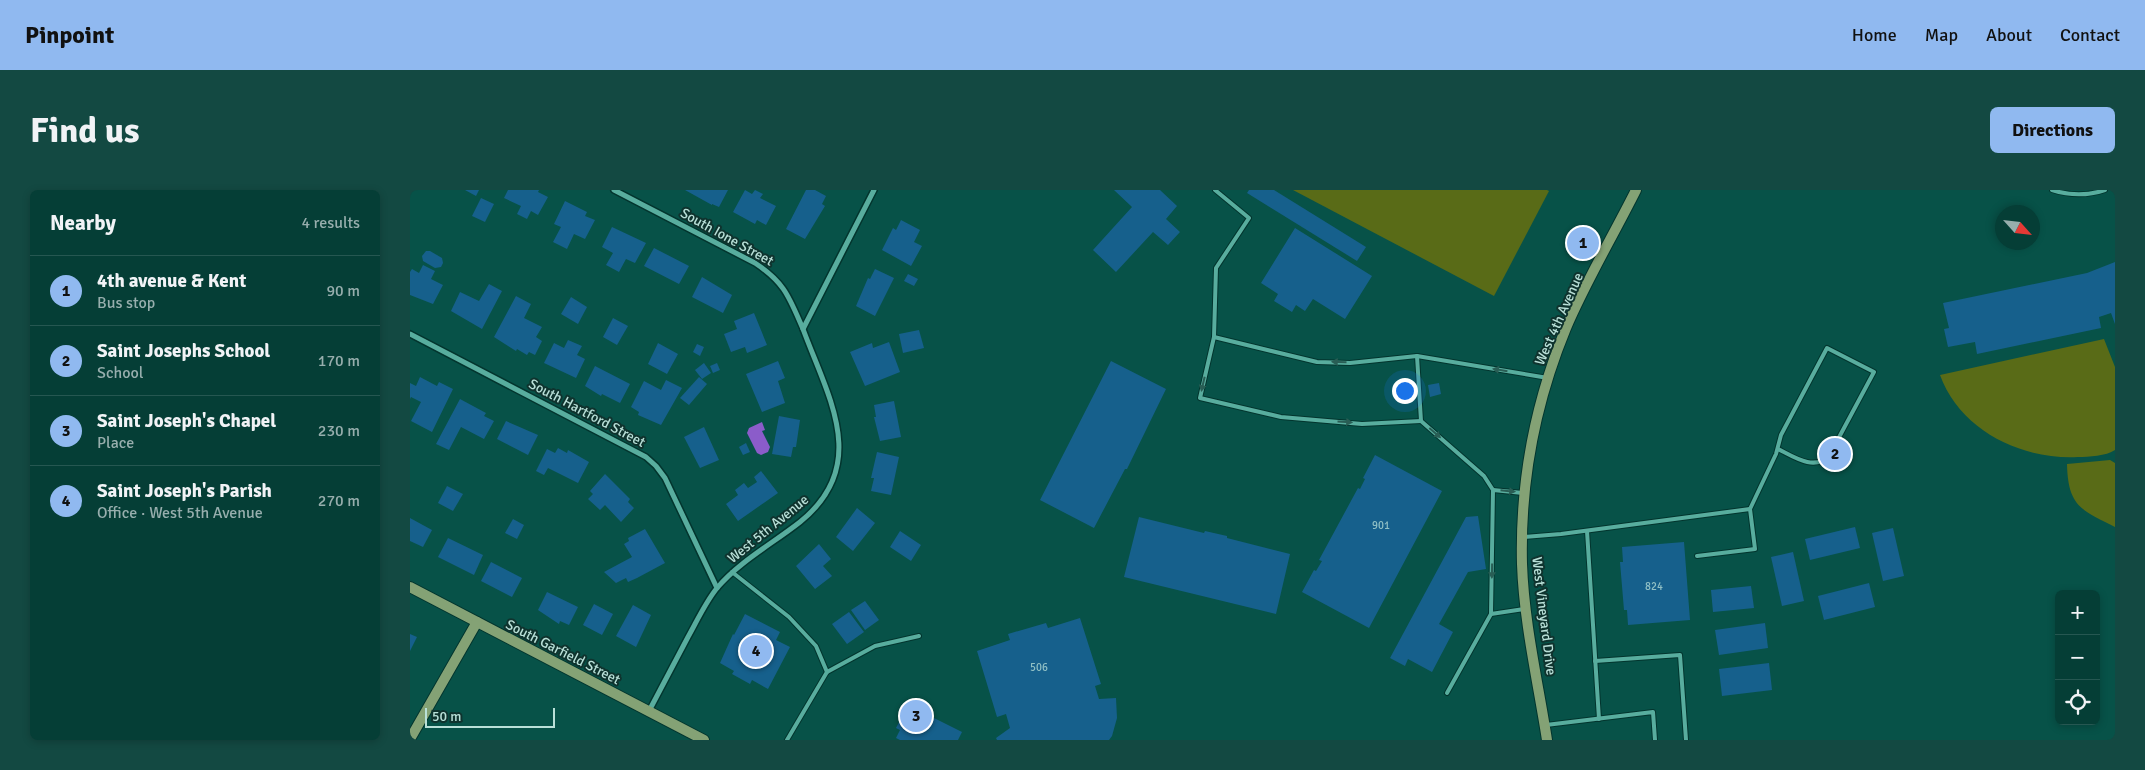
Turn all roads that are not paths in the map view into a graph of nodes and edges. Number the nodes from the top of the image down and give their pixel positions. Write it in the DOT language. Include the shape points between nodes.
graph roads {
  1 [pos="614,190"];
  2 [pos="874,190"];
  3 [pos="1214,190"];
  4 [pos="1636,190"];
  5 [pos="2052,190"];
  6 [pos="2105,190"];
  7 [pos="803,329"];
  8 [pos="410,334"];
  9 [pos="1214,336"];
  10 [pos="1417,356"];
  11 [pos="1548,378"];
  12 [pos="1421,421"];
  13 [pos="1778,449"];
  14 [pos="1493,490"];
  15 [pos="1523,493"];
  16 [pos="1750,508"];
  17 [pos="1587,531"];
  18 [pos="1522,537"];
  19 [pos="1697,556"];
  20 [pos="732,572"];
  21 [pos="410,587"];
  22 [pos="717,588"];
  23 [pos="1526,608"];
  24 [pos="1491,614"];
  25 [pos="477,622"];
  26 [pos="919,636"];
  27 [pos="1596,661"];
  28 [pos="827,672"];
  29 [pos="1447,693"];
  30 [pos="649,712"];
  31 [pos="1599,719"];
  32 [pos="1544,725"];
  33 [pos="410,739"];
  34 [pos="704,740"];
  35 [pos="788,740"];
  36 [pos="1547,740"];
  37 [pos="1655,740"];
  38 [pos="1686,740"];
  1 -- 7 [label="street, South Ione Street" via="756,263 771,274 782,284"];
  2 -- 7 [label="street"];
  3 -- 9 [label="lane" via="1249,218 1216,268"];
  4 -- 11 [label="main road, West 4th Avenue" via="1567,328"];
  5 -- 6 [label="lane" via="2080,195"];
  7 -- 20 [label="street, West 5th Avenue" via="837,420 838,464 832,483 811,511"];
  8 -- 22 [label="street, South Hartford Street" via="646,457 665,478"];
  10 -- 9 [label="lane, one-way" via="1317,362"];
  9 -- 12 [label="lane, one-way" via="1200,398 1281,417 1362,424"];
  11 -- 10 [label="lane, one-way"];
  10 -- 12 [label="lane"];
  11 -- 15 [label="main road, West Vineyard Drive"];
  12 -- 14 [label="lane, one-way" via="1484,476"];
  13 -- 13 [label="lane" via="1781,436 1827,348 1874,372 1829,456 1823,461 1809,462"];
  13 -- 16 [label="lane"];
  14 -- 15 [label="lane, one-way"];
  14 -- 24 [label="lane, one-way"];
  15 -- 18 [label="main road, West Vineyard Drive"];
  16 -- 17 [label="lane"];
  16 -- 19 [label="lane" via="1754,549"];
  17 -- 18 [label="lane"];
  17 -- 27 [label="lane"];
  18 -- 23 [label="main road, West Vineyard Drive"];
  20 -- 22 [label="street, West 5th Avenue"];
  20 -- 28 [label="lane" via="789,617 816,646"];
  21 -- 25 [label="main road, South Garfield Street"];
  22 -- 30 [label="street, West 5th Avenue" via="700,613"];
  23 -- 24 [label="lane"];
  23 -- 32 [label="main road, West Vineyard Drive"];
  24 -- 29 [label="lane"];
  25 -- 30 [label="main road, South Garfield Street"];
  25 -- 33 [label="main road"];
  26 -- 28 [label="lane" via="875,646"];
  27 -- 31 [label="lane"];
  27 -- 38 [label="lane" via="1680,655"];
  28 -- 35 [label="lane"];
  30 -- 34 [label="main road, South Garfield Street"];
  31 -- 32 [label="lane"];
  31 -- 37 [label="lane" via="1653,712"];
  32 -- 36 [label="main road, West Vineyard Drive"];
}
